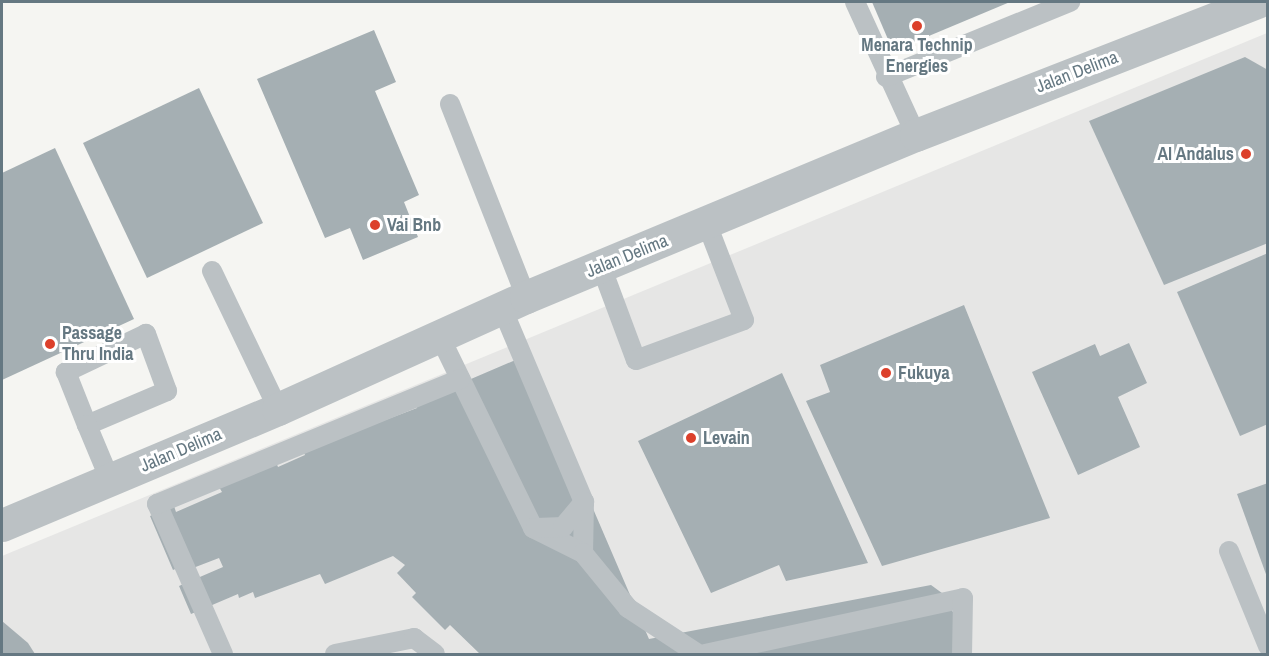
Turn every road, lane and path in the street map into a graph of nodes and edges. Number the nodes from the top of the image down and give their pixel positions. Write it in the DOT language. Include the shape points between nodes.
graph roads {
  1 [pos="855,2"];
  2 [pos="1070,2"];
  3 [pos="1258,2"];
  4 [pos="886,77"];
  5 [pos="450,104"];
  6 [pos="916,135"];
  7 [pos="707,224"];
  8 [pos="601,266"];
  9 [pos="212,271"];
  10 [pos="514,302"];
  11 [pos="440,336"];
  12 [pos="460,379"];
  13 [pos="278,409"];
  14 [pos="87,425"];
  15 [pos="110,480"];
  16 [pos="584,502"];
  17 [pos="2,525"];
  18 [pos="533,528"];
  19 [pos="1229,550"];
  20 [pos="583,553"];
  21 [pos="1268,646"];
  22 [pos="223,654"];
  23 [pos="335,654"];
  24 [pos="435,654"];
  25 [pos="698,654"];
  26 [pos="705,654"];
  27 [pos="962,654"];
  1 -- 4 [label="lane"];
  2 -- 4 [label="lane"];
  3 -- 6 [label="street, Jalan Delima"];
  4 -- 6 [label="lane"];
  5 -- 10 [label="lane"];
  6 -- 7 [label="street, Jalan Delima"];
  7 -- 8 [label="street, Jalan Delima"];
  7 -- 8 [label="lane" via="744,320 636,360"];
  8 -- 10 [label="street, Jalan Delima"];
  9 -- 13 [label="lane"];
  10 -- 11 [label="street, Jalan Delima"];
  10 -- 16 [label="lane"];
  11 -- 12 [label="lane"];
  11 -- 13 [label="street, Jalan Delima"];
  12 -- 18 [label="lane"];
  12 -- 22 [label="lane" via="157,504"];
  13 -- 15 [label="street, Jalan Delima"];
  14 -- 14 [label="lane" via="167,391 146,334 66,372"];
  14 -- 15 [label="lane"];
  15 -- 17 [label="street, Jalan Delima"];
  16 -- 18 [label="lane" via="563,527"];
  16 -- 20 [label="lane"];
  18 -- 20 [label="lane"];
  19 -- 21 [label="lane"];
  20 -- 25 [label="lane" via="628,608"];
  23 -- 24 [label="lane" via="414,638"];
  26 -- 27 [label="lane" via="963,598"];
}
